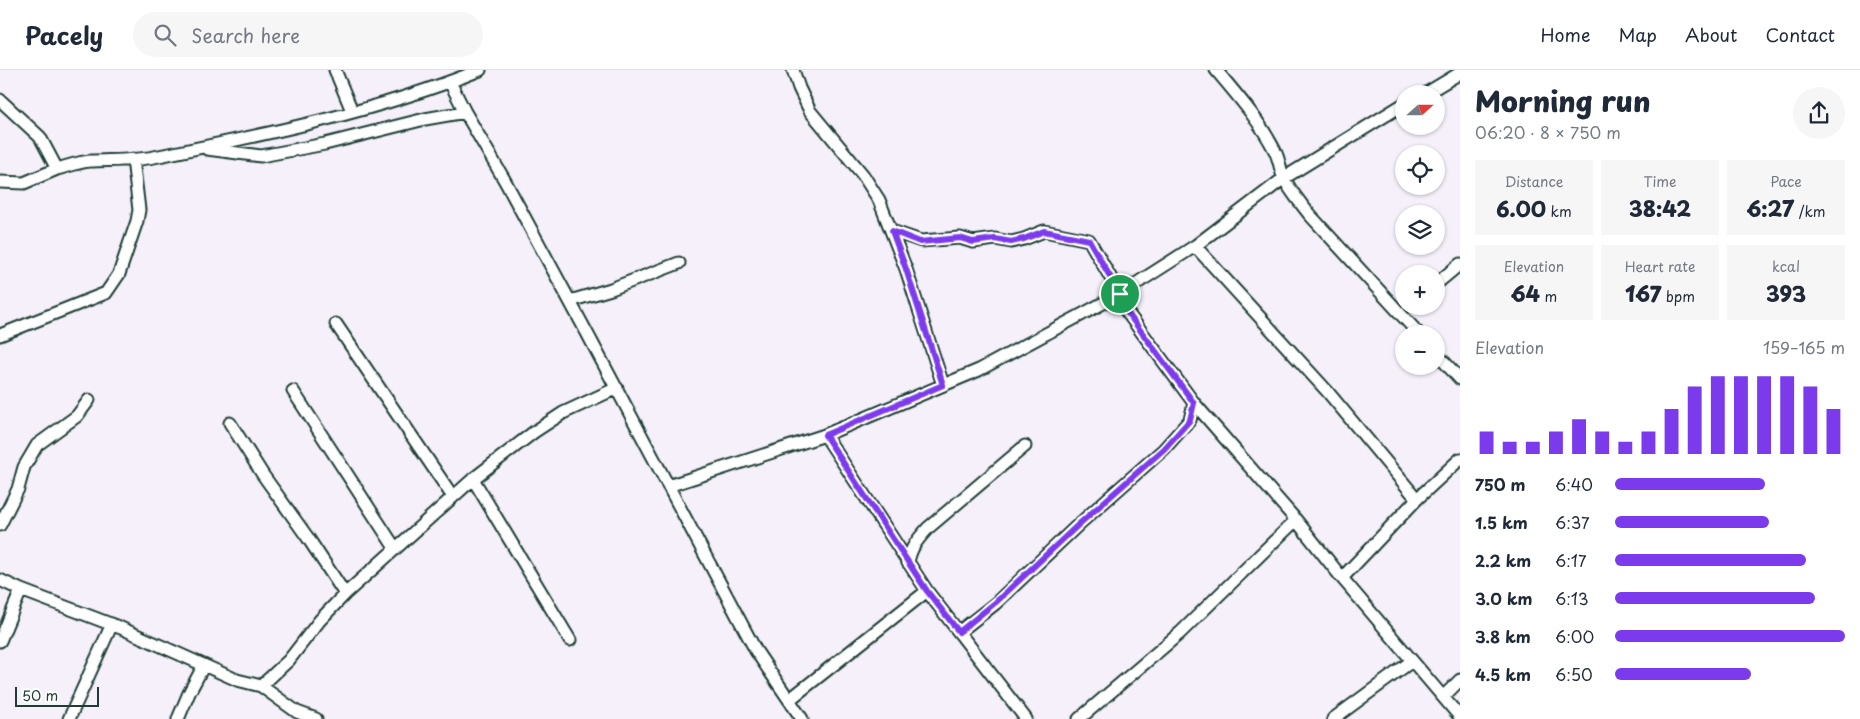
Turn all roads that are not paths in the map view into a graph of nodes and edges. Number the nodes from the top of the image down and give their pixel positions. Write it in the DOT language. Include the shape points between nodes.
graph roads {
  1 [pos="335,70"];
  2 [pos="480,70"];
  3 [pos="793,70"];
  4 [pos="1216,70"];
  5 [pos="1460,73"];
  6 [pos="450,82"];
  7 [pos="1440,85"];
  8 [pos="0,100"];
  9 [pos="1395,110"];
  10 [pos="352,111"];
  11 [pos="465,112"];
  12 [pos="198,147"];
  13 [pos="133,160"];
  14 [pos="57,169"];
  15 [pos="1284,178"];
  16 [pos="0,182"];
  17 [pos="892,231"];
  18 [pos="1196,246"];
  19 [pos="678,264"];
  20 [pos="1460,264"];
  21 [pos="1445,276"];
  22 [pos="1118,295"];
  23 [pos="1395,299"];
  24 [pos="570,301"];
  25 [pos="336,324"];
  26 [pos="0,335"];
  27 [pos="1445,362"];
  28 [pos="1460,379"];
  29 [pos="943,385"];
  30 [pos="617,388"];
  31 [pos="293,391"];
  32 [pos="90,400"];
  33 [pos="1194,403"];
  34 [pos="230,424"];
  35 [pos="825,435"];
  36 [pos="1025,446"];
  37 [pos="1460,459"];
  38 [pos="473,479"];
  39 [pos="668,486"];
  40 [pos="453,497"];
  41 [pos="1418,499"];
  42 [pos="1296,520"];
  43 [pos="0,525"];
  44 [pos="395,548"];
  45 [pos="908,563"];
  46 [pos="1342,578"];
  47 [pos="0,580"];
  48 [pos="21,590"];
  49 [pos="927,591"];
  50 [pos="346,594"];
  51 [pos="112,624"];
  52 [pos="959,632"];
  53 [pos="570,640"];
  54 [pos="0,641"];
  55 [pos="1412,661"];
  56 [pos="204,665"];
  57 [pos="1460,680"];
  58 [pos="261,686"];
  59 [pos="1443,697"];
  60 [pos="789,700"];
  61 [pos="295,715"];
  62 [pos="1460,717"];
  63 [pos="68,719"];
  64 [pos="178,719"];
  65 [pos="316,719"];
  66 [pos="802,719"];
  67 [pos="1026,719"];
  68 [pos="1079,719"];
  69 [pos="1333,719"];
  1 -- 10 [label="street"];
  2 -- 6 [label="street"];
  3 -- 17 [label="street" via="810,111 863,175 879,200"];
  4 -- 15 [label="street" via="1257,122 1275,151"];
  5 -- 7 [label="street"];
  6 -- 10 [label="street"];
  6 -- 11 [label="street"];
  8 -- 14 [label="street" via="40,137"];
  9 -- 15 [label="street"];
  10 -- 12 [label="street" via="302,126"];
  11 -- 12 [label="street" via="261,156"];
  11 -- 24 [label="street"];
  12 -- 13 [label="street"];
  13 -- 14 [label="street" via="88,161"];
  13 -- 26 [label="street" via="139,210 137,221 120,274 106,293"];
  14 -- 16 [label="street" via="24,183"];
  15 -- 18 [label="street"];
  15 -- 23 [label="street" via="1309,214"];
  17 -- 22 [label="street" via="920,242 960,238 973,242 995,239 1011,242 1044,231 1089,240"];
  17 -- 29 [label="street"];
  18 -- 22 [label="street"];
  18 -- 41 [label="street" via="1327,391"];
  19 -- 24 [label="street"];
  20 -- 21 [label="street"];
  22 -- 29 [label="street" via="979,370"];
  22 -- 33 [label="street"];
  24 -- 30 [label="street"];
  25 -- 40 [label="street"];
  27 -- 28 [label="street"];
  29 -- 35 [label="street"];
  30 -- 38 [label="street" via="563,413"];
  30 -- 39 [label="street"];
  31 -- 44 [label="street"];
  32 -- 43 [label="street" via="77,416 37,446 24,467 18,489"];
  33 -- 42 [label="street"];
  33 -- 52 [label="street" via="1190,420 1164,449"];
  34 -- 50 [label="street"];
  35 -- 39 [label="street"];
  35 -- 45 [label="street"];
  36 -- 45 [label="street" via="928,528 916,542"];
  37 -- 41 [label="street"];
  38 -- 40 [label="street"];
  38 -- 53 [label="street"];
  39 -- 60 [label="street" via="756,651"];
  40 -- 44 [label="street"];
  41 -- 46 [label="street"];
  42 -- 46 [label="street"];
  42 -- 68 [label="street" via="1180,633"];
  44 -- 50 [label="street"];
  45 -- 49 [label="street"];
  46 -- 55 [label="street"];
  47 -- 48 [label="street"];
  48 -- 51 [label="street"];
  48 -- 54 [label="street"];
  49 -- 52 [label="street"];
  49 -- 60 [label="street"];
  50 -- 58 [label="street" via="320,620 289,660"];
  51 -- 56 [label="street"];
  51 -- 63 [label="street"];
  52 -- 67 [label="street"];
  55 -- 59 [label="street"];
  55 -- 69 [label="street"];
  56 -- 58 [label="street" via="237,680"];
  56 -- 64 [label="street"];
  57 -- 59 [label="street"];
  58 -- 61 [label="street"];
  59 -- 62 [label="street"];
  60 -- 66 [label="street"];
  61 -- 65 [label="street"];
}
